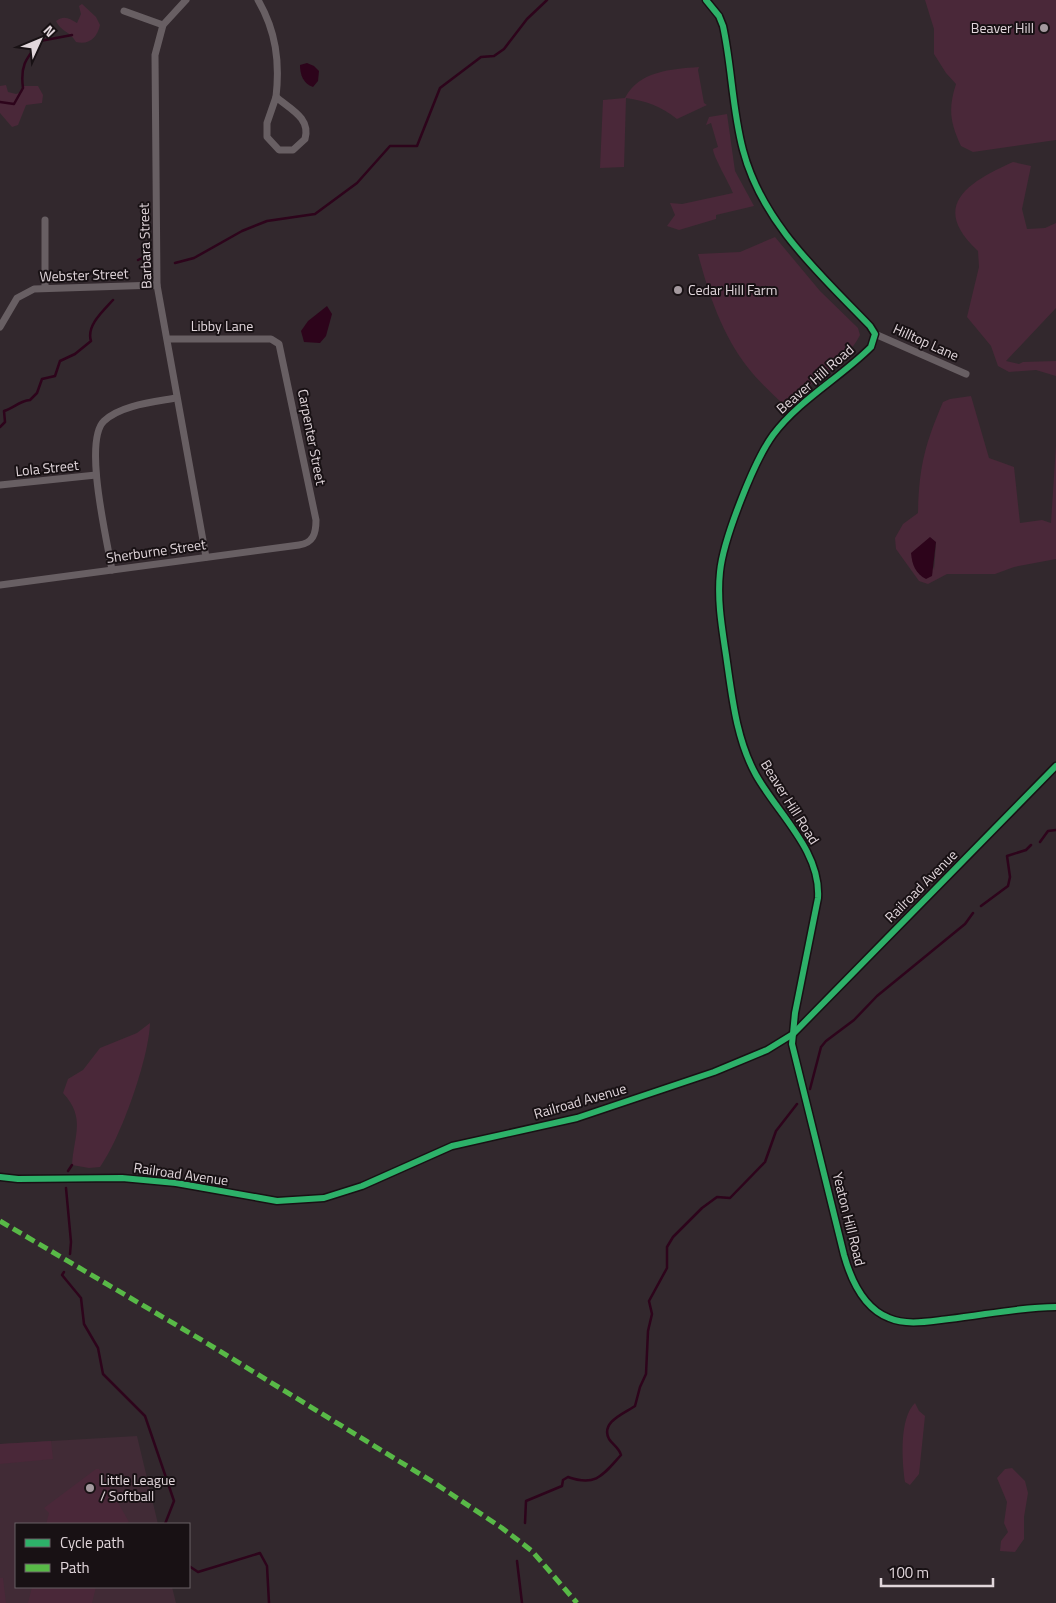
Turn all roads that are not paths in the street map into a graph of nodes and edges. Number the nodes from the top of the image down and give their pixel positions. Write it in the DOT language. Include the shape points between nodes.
graph roads {
  1 [pos="186,0"];
  2 [pos="258,0"];
  3 [pos="706,0"];
  4 [pos="124,11"];
  5 [pos="163,25"];
  6 [pos="276,97"];
  7 [pos="45,220"];
  8 [pos="157,285"];
  9 [pos="45,287"];
  10 [pos="0,327"];
  11 [pos="875,334"];
  12 [pos="168,339"];
  13 [pos="276,341"];
  14 [pos="966,374"];
  15 [pos="176,398"];
  16 [pos="96,475"];
  17 [pos="0,485"];
  18 [pos="312,538"];
  19 [pos="206,557"];
  20 [pos="112,570"];
  21 [pos="0,585"];
  22 [pos="1056,766"];
  23 [pos="792,1034"];
  24 [pos="0,1177"];
  25 [pos="1056,1307"];
  1 -- 5 [label="street, Barbara Street"];
  2 -- 6 [label="street" via="276,45"];
  3 -- 11 [label="street" via="723,26 743,150 754,182 788,237"];
  4 -- 5 [label="street"];
  5 -- 8 [label="street, Barbara Street" via="157,41 154,73"];
  6 -- 6 [label="street" via="266,136 279,150 293,150 305,139 306,125 299,115"];
  7 -- 9 [label="street"];
  8 -- 9 [label="street, Webster Street"];
  8 -- 12 [label="street, Barbara Street"];
  9 -- 10 [label="street, Webster Street" via="20,295"];
  11 -- 14 [label="street, Hilltop Lane"];
  11 -- 23 [label="street, Beaver Hill Road" via="873,343 860,358 800,407 772,436 752,476 726,544 720,571 722,628 741,739 753,769 808,855 818,879 818,898"];
  12 -- 13 [label="street, Libby Lane"];
  12 -- 15 [label="street, Barbara Street"];
  13 -- 18 [label="street, Carpenter Street" via="282,349 316,520 316,532"];
  15 -- 16 [label="street" via="124,410 105,420 96,435"];
  15 -- 19 [label="street, Barbara Street"];
  16 -- 17 [label="street, Lola Street"];
  16 -- 20 [label="street"];
  18 -- 19 [label="street, Sherburne Street" via="305,544"];
  19 -- 20 [label="street, Sherburne Street"];
  20 -- 21 [label="street, Sherburne Street"];
  22 -- 23 [label="street, Railroad Avenue"];
  23 -- 24 [label="street, Railroad Avenue" via="767,1050 714,1072 577,1118 452,1146 362,1186 324,1198 277,1201 142,1180"];
  23 -- 25 [label="street, Yeaton Hill Road" via="794,1056 844,1255 856,1288 871,1308 890,1319 911,1322"];
}
